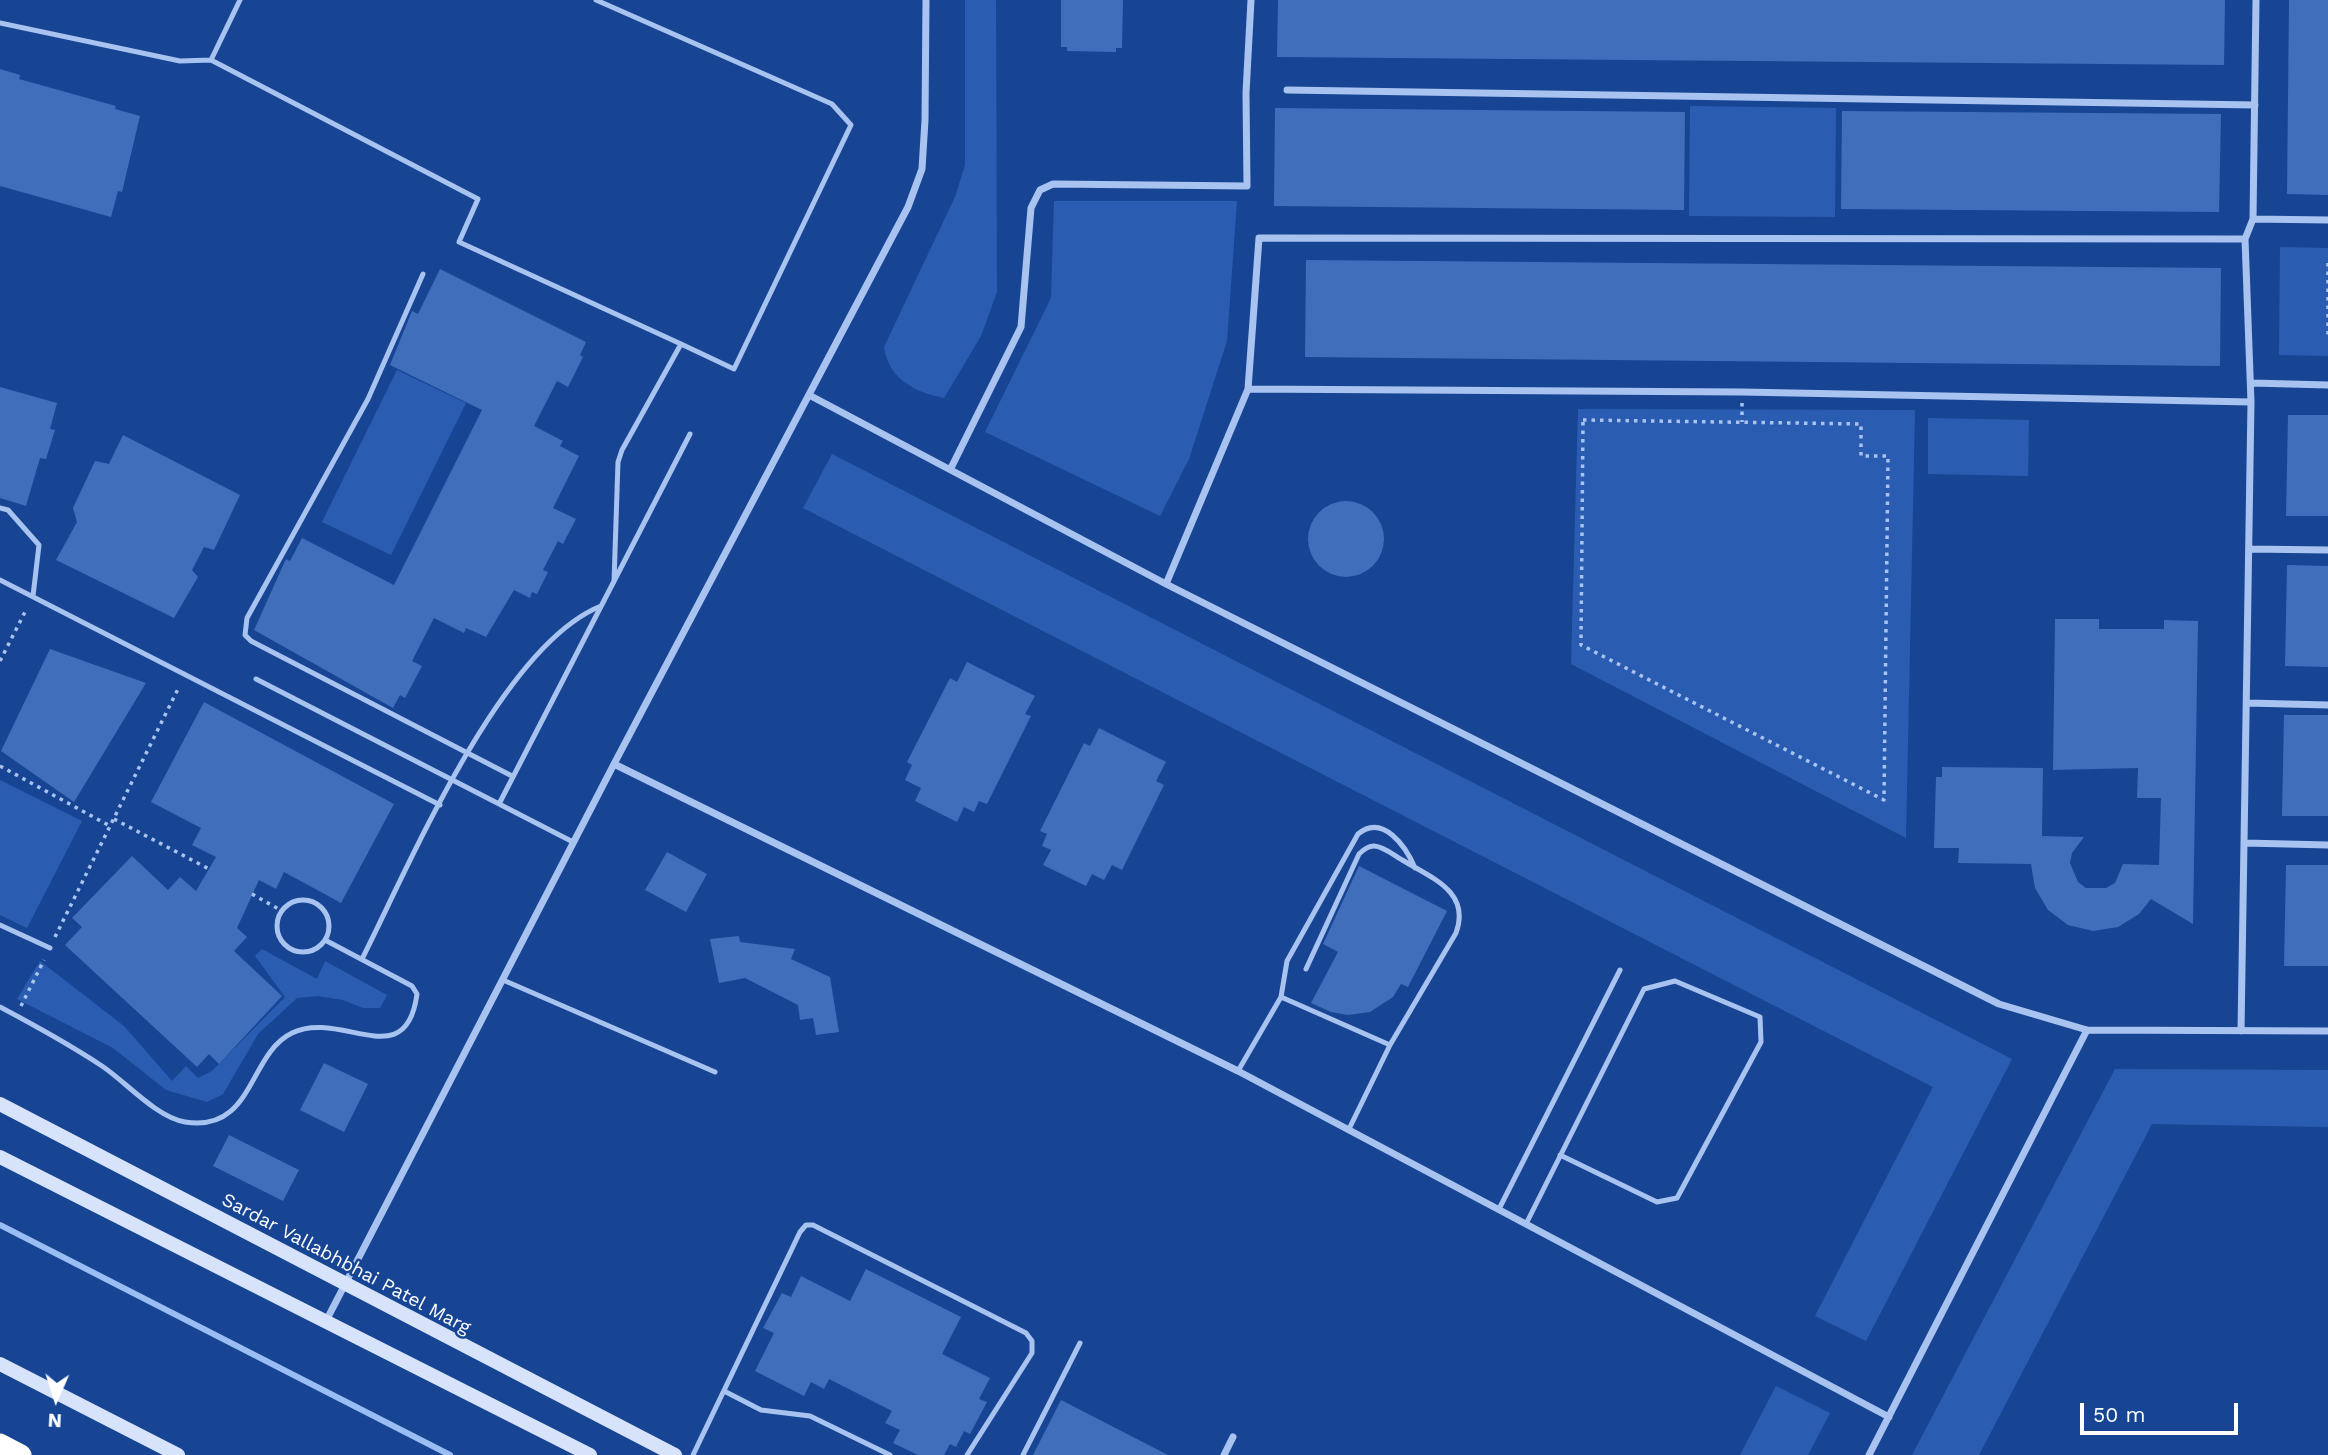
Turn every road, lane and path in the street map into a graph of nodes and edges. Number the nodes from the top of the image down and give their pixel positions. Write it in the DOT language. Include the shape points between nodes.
graph roads {
  1 [pos="240,0"];
  2 [pos="596,0"];
  3 [pos="926,0"];
  4 [pos="1251,0"];
  5 [pos="2256,0"];
  6 [pos="0,23"];
  7 [pos="211,60"];
  8 [pos="1287,90"];
  9 [pos="2255,105"];
  10 [pos="2253,219"];
  11 [pos="2328,220"];
  12 [pos="2245,239"];
  13 [pos="2328,263"];
  14 [pos="423,274"];
  15 [pos="2328,338"];
  16 [pos="681,344"];
  17 [pos="2251,383"];
  18 [pos="2328,385"];
  19 [pos="1248,389"];
  20 [pos="809,394"];
  21 [pos="2251,401"];
  22 [pos="690,434"];
  23 [pos="951,468"];
  24 [pos="0,508"];
  25 [pos="2249,549"];
  26 [pos="2328,550"];
  27 [pos="0,580"];
  28 [pos="614,583"];
  29 [pos="1166,584"];
  30 [pos="33,596"];
  31 [pos="601,606"];
  32 [pos="1581,645"];
  33 [pos="0,661"];
  34 [pos="185,676"];
  35 [pos="256,679"];
  36 [pos="2247,703"];
  37 [pos="2328,705"];
  38 [pos="467,752"];
  39 [pos="614,764"];
  40 [pos="0,766"];
  41 [pos="512,776"];
  42 [pos="452,780"];
  43 [pos="499,803"];
  44 [pos="440,805"];
  45 [pos="114,819"];
  46 [pos="110,826"];
  47 [pos="573,842"];
  48 [pos="2245,844"];
  49 [pos="2328,845"];
  50 [pos="1415,868"];
  51 [pos="209,869"];
  52 [pos="252,894"];
  53 [pos="282,911"];
  54 [pos="0,925"];
  55 [pos="325,940"];
  56 [pos="51,948"];
  57 [pos="362,959"];
  58 [pos="1306,969"];
  59 [pos="1620,970"];
  60 [pos="503,980"];
  61 [pos="1281,998"];
  62 [pos="1,1009"];
  63 [pos="16,1016"];
  64 [pos="2087,1030"];
  65 [pos="2241,1031"];
  66 [pos="2328,1031"];
  67 [pos="1390,1045"];
  68 [pos="1238,1071"];
  69 [pos="715,1072"];
  70 [pos="0,1104"];
  71 [pos="1349,1129"];
  72 [pos="1560,1155"];
  73 [pos="0,1157"];
  74 [pos="1499,1209"];
  75 [pos="1526,1224"];
  76 [pos="344,1286"];
  77 [pos="326,1321"];
  78 [pos="1080,1343"];
  79 [pos="0,1364"];
  80 [pos="724,1391"];
  81 [pos="1889,1417"];
  82 [pos="1233,1437"];
  83 [pos="0,1444"];
  84 [pos="21,1455"];
  85 [pos="178,1455"];
  86 [pos="590,1455"];
  87 [pos="675,1455"];
  88 [pos="693,1455"];
  89 [pos="890,1455"];
  90 [pos="967,1455"];
  91 [pos="1023,1455"];
  92 [pos="1224,1455"];
  93 [pos="1869,1455"];
  1 -- 7 [label="lane"];
  2 -- 16 [label="lane" via="832,104 851,125 734,369"];
  3 -- 20 [label="street" via="922,169 908,207"];
  4 -- 23 [label="street" via="1247,186 1052,184 1040,190 1031,208 1021,327"];
  5 -- 9 [label="street"];
  6 -- 7 [label="lane" via="180,61"];
  7 -- 16 [label="lane" via="478,199 458,242"];
  8 -- 9 [label="street"];
  9 -- 10 [label="street"];
  10 -- 11 [label="street"];
  10 -- 12 [label="street"];
  12 -- 17 [label="street"];
  12 -- 19 [label="street" via="1259,238"];
  13 -- 15 [label="path"];
  14 -- 38 [label="lane" via="368,399 244,628 251,641"];
  16 -- 28 [label="lane" via="618,462"];
  17 -- 18 [label="street"];
  17 -- 21 [label="street"];
  19 -- 21 [label="street" via="1742,391"];
  19 -- 29 [label="street"];
  20 -- 23 [label="street"];
  20 -- 39 [label="street"];
  21 -- 25 [label="street"];
  22 -- 28 [label="lane"];
  23 -- 29 [label="street"];
  24 -- 30 [label="lane" via="8,510 39,545"];
  25 -- 26 [label="street"];
  25 -- 36 [label="street"];
  27 -- 30 [label="lane"];
  28 -- 31 [label="lane"];
  29 -- 64 [label="street" via="1999,1004"];
  30 -- 33 [label="path"];
  30 -- 34 [label="lane"];
  31 -- 38 [label="lane" via="578,615 536,653"];
  31 -- 41 [label="lane"];
  32 -- 32 [label="path" via="1884,800 1888,456 1861,456 1861,424 1584,420"];
  34 -- 44 [label="lane"];
  34 -- 45 [label="path"];
  35 -- 42 [label="lane"];
  36 -- 37 [label="street"];
  36 -- 48 [label="street"];
  38 -- 41 [label="lane"];
  38 -- 42 [label="lane"];
  39 -- 47 [label="street"];
  39 -- 68 [label="street"];
  40 -- 46 [label="path"];
  41 -- 43 [label="lane"];
  42 -- 43 [label="lane"];
  42 -- 44 [label="lane"];
  43 -- 47 [label="lane"];
  44 -- 57 [label="lane"];
  45 -- 46 [label="path"];
  45 -- 51 [label="path"];
  46 -- 56 [label="path"];
  47 -- 60 [label="street"];
  48 -- 49 [label="street"];
  48 -- 65 [label="street"];
  50 -- 58 [label="lane" via="1374,846 1359,854"];
  50 -- 61 [label="lane" via="1405,844 1377,827 1357,834 1287,961"];
  50 -- 67 [label="lane" via="1440,880 1460,909 1460,922"];
  52 -- 53 [label="path"];
  53 -- 55 [label="lane" via="295,901 316,903 328,919"];
  53 -- 55 [label="lane" via="278,934 290,949 310,951"];
  54 -- 56 [label="lane"];
  55 -- 57 [label="lane"];
  56 -- 63 [label="path"];
  57 -- 63 [label="lane" via="412,986 417,994 404,1028 383,1038 328,1026 291,1033 272,1051 240,1103 229,1113 202,1122 176,1119 101,1065"];
  59 -- 74 [label="lane"];
  60 -- 69 [label="lane"];
  60 -- 76 [label="street"];
  61 -- 67 [label="lane"];
  61 -- 68 [label="lane"];
  62 -- 63 [label="lane"];
  64 -- 65 [label="street"];
  64 -- 81 [label="street"];
  65 -- 66 [label="street"];
  67 -- 71 [label="lane"];
  68 -- 71 [label="street"];
  70 -- 76 [label="street, Sardar Vallabhbhai Patel Marg"];
  71 -- 74 [label="street"];
  72 -- 72 [label="lane" via="1644,989 1675,981 1760,1017 1761,1042 1677,1198 1657,1202"];
  72 -- 75 [label="lane"];
  73 -- 77 [label="street"];
  74 -- 75 [label="street"];
  75 -- 81 [label="street"];
  76 -- 77 [label="street"];
  76 -- 87 [label="street, Sardar Vallabhbhai Patel Marg"];
  77 -- 86 [label="street"];
  78 -- 91 [label="lane"];
  79 -- 85 [label="street"];
  80 -- 88 [label="lane"];
  80 -- 89 [label="lane" via="761,1410 810,1416"];
  80 -- 90 [label="lane" via="800,1232 813,1225 1026,1333 1032,1341 1032,1353"];
  81 -- 93 [label="street"];
  82 -- 92 [label="street"];
  83 -- 84 [label="highway"];
}
